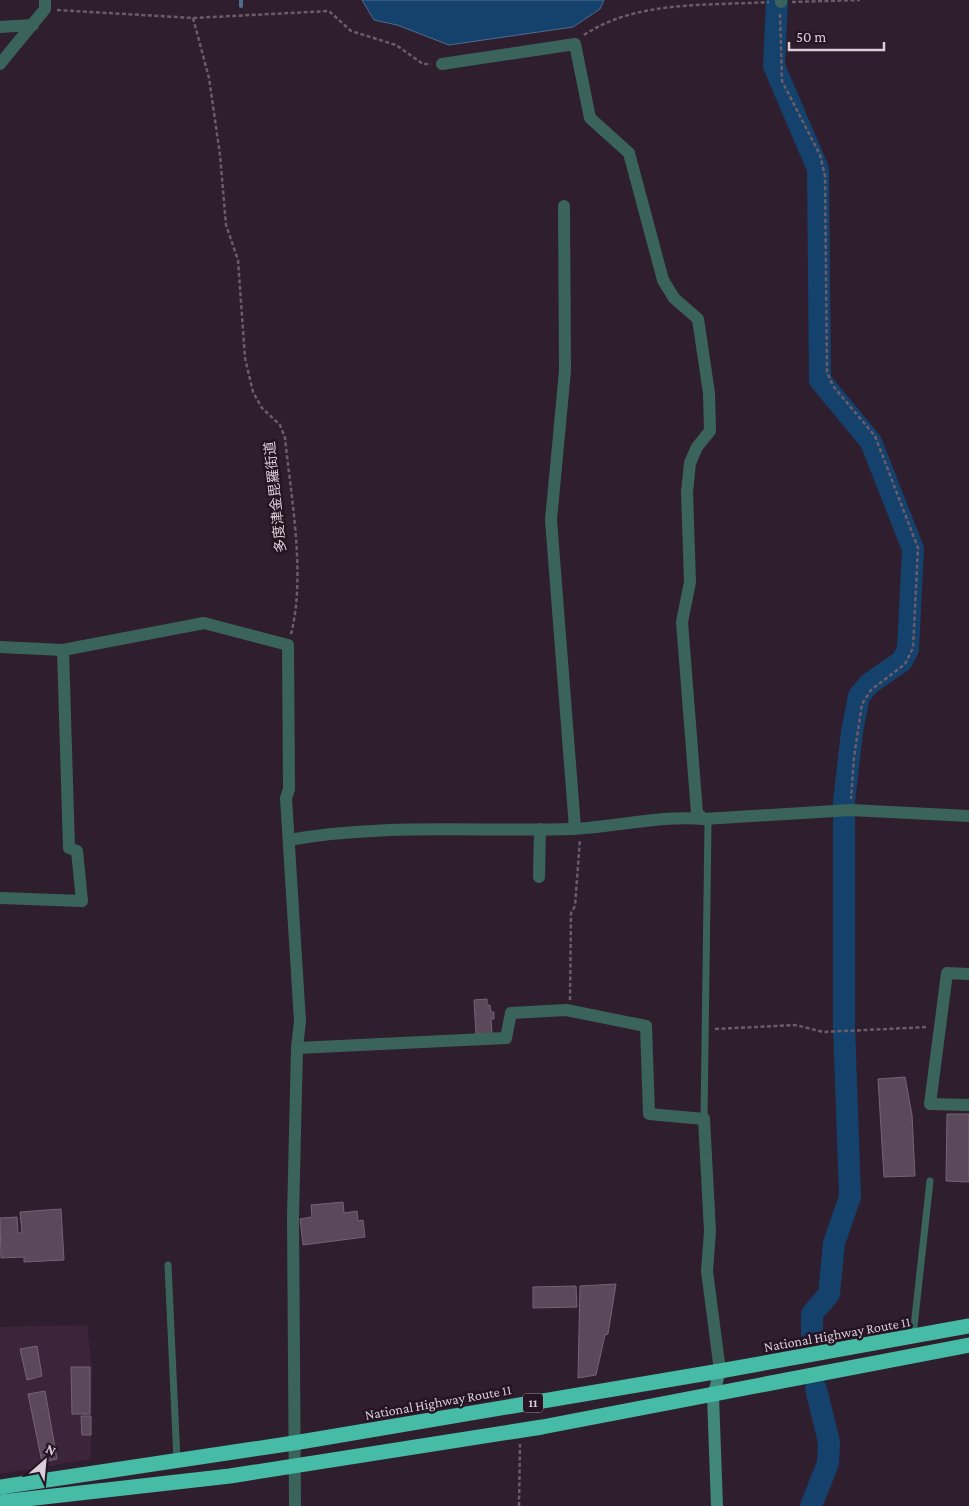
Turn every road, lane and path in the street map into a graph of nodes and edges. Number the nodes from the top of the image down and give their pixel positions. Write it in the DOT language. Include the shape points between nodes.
graph roads {
  1 [pos="860,0"];
  2 [pos="778,1"];
  3 [pos="45,5"];
  4 [pos="193,18"];
  5 [pos="33,25"];
  6 [pos="0,27"];
  7 [pos="576,44"];
  8 [pos="0,64"];
  9 [pos="442,64"];
  10 [pos="564,206"];
  11 [pos="288,645"];
  12 [pos="0,647"];
  13 [pos="63,650"];
  14 [pos="847,811"];
  15 [pos="969,816"];
  16 [pos="707,821"];
  17 [pos="578,828"];
  18 [pos="540,829"];
  19 [pos="289,840"];
  20 [pos="539,877"];
  21 [pos="0,898"];
  22 [pos="969,974"];
  23 [pos="570,1011"];
  24 [pos="940,1026"];
  25 [pos="706,1029"];
  26 [pos="297,1048"];
  27 [pos="969,1105"];
  28 [pos="704,1119"];
  29 [pos="930,1181"];
  30 [pos="168,1265"];
  31 [pos="969,1326"];
  32 [pos="913,1336"];
  33 [pos="969,1345"];
  34 [pos="720,1372"];
  35 [pos="713,1396"];
  36 [pos="520,1430"];
  37 [pos="294,1443"];
  38 [pos="176,1460"];
  39 [pos="296,1464"];
  40 [pos="0,1487"];
  41 [pos="0,1502"];
  42 [pos="295,1506"];
  43 [pos="520,1506"];
  44 [pos="717,1506"];
  1 -- 2 [label="path"];
  2 -- 7 [label="path" via="646,9 599,25"];
  2 -- 14 [label="path" via="782,80 820,154 824,176 827,372 833,386 875,436 918,548 914,648 905,664 871,690 862,704"];
  3 -- 4 [label="path"];
  3 -- 5 [label="street"];
  4 -- 9 [label="path" via="329,11 352,31 396,45 423,64"];
  4 -- 11 [label="path, 多度津金毘羅街道" via="209,78 226,225 238,260 245,358 253,392 286,438 297,572 294,622"];
  5 -- 6 [label="street"];
  5 -- 8 [label="street"];
  7 -- 9 [label="street"];
  7 -- 16 [label="street" via="590,118 629,153 664,280 674,298 698,319 710,431 697,447 690,463 687,492 690,582 682,622 697,813"];
  10 -- 17 [label="street" via="564,371 551,520"];
  11 -- 13 [label="street" via="204,623"];
  11 -- 19 [label="street" via="289,789 286,798"];
  12 -- 13 [label="street"];
  13 -- 21 [label="street" via="69,848 76,851 82,901"];
  14 -- 15 [label="street"];
  14 -- 16 [label="street"];
  16 -- 17 [label="street" via="681,817"];
  16 -- 25 [label="lane"];
  17 -- 18 [label="street"];
  17 -- 23 [label="path" via="575,906 571,913"];
  18 -- 19 [label="street" via="329,832"];
  18 -- 20 [label="street"];
  19 -- 26 [label="street" via="300,1021"];
  22 -- 24 [label="street" via="947,973"];
  23 -- 26 [label="street" via="511,1013 506,1038"];
  23 -- 28 [label="street" via="646,1026 649,1114"];
  24 -- 25 [label="path" via="840,1032 823,1032 796,1025"];
  24 -- 27 [label="street" via="930,1104"];
  25 -- 28 [label="lane"];
  26 -- 37 [label="street" via="293,1217"];
  28 -- 34 [label="street" via="710,1231 707,1272"];
  29 -- 32 [label="lane"];
  30 -- 38 [label="lane"];
  31 -- 32 [label="highway, National Highway Route 11 / 11"];
  32 -- 34 [label="highway, National Highway Route 11 / 11"];
  33 -- 35 [label="highway, 11"];
  34 -- 35 [label="street"];
  34 -- 37 [label="highway, National Highway Route 11 / 11"];
  35 -- 36 [label="highway, 11"];
  35 -- 44 [label="street"];
  36 -- 39 [label="highway, 11"];
  36 -- 43 [label="path"];
  37 -- 38 [label="highway, National Highway Route 11 / 11"];
  37 -- 39 [label="street"];
  38 -- 40 [label="highway, National Highway Route 11 / 11"];
  39 -- 41 [label="highway, 11" via="230,1476"];
  39 -- 42 [label="street"];
}
